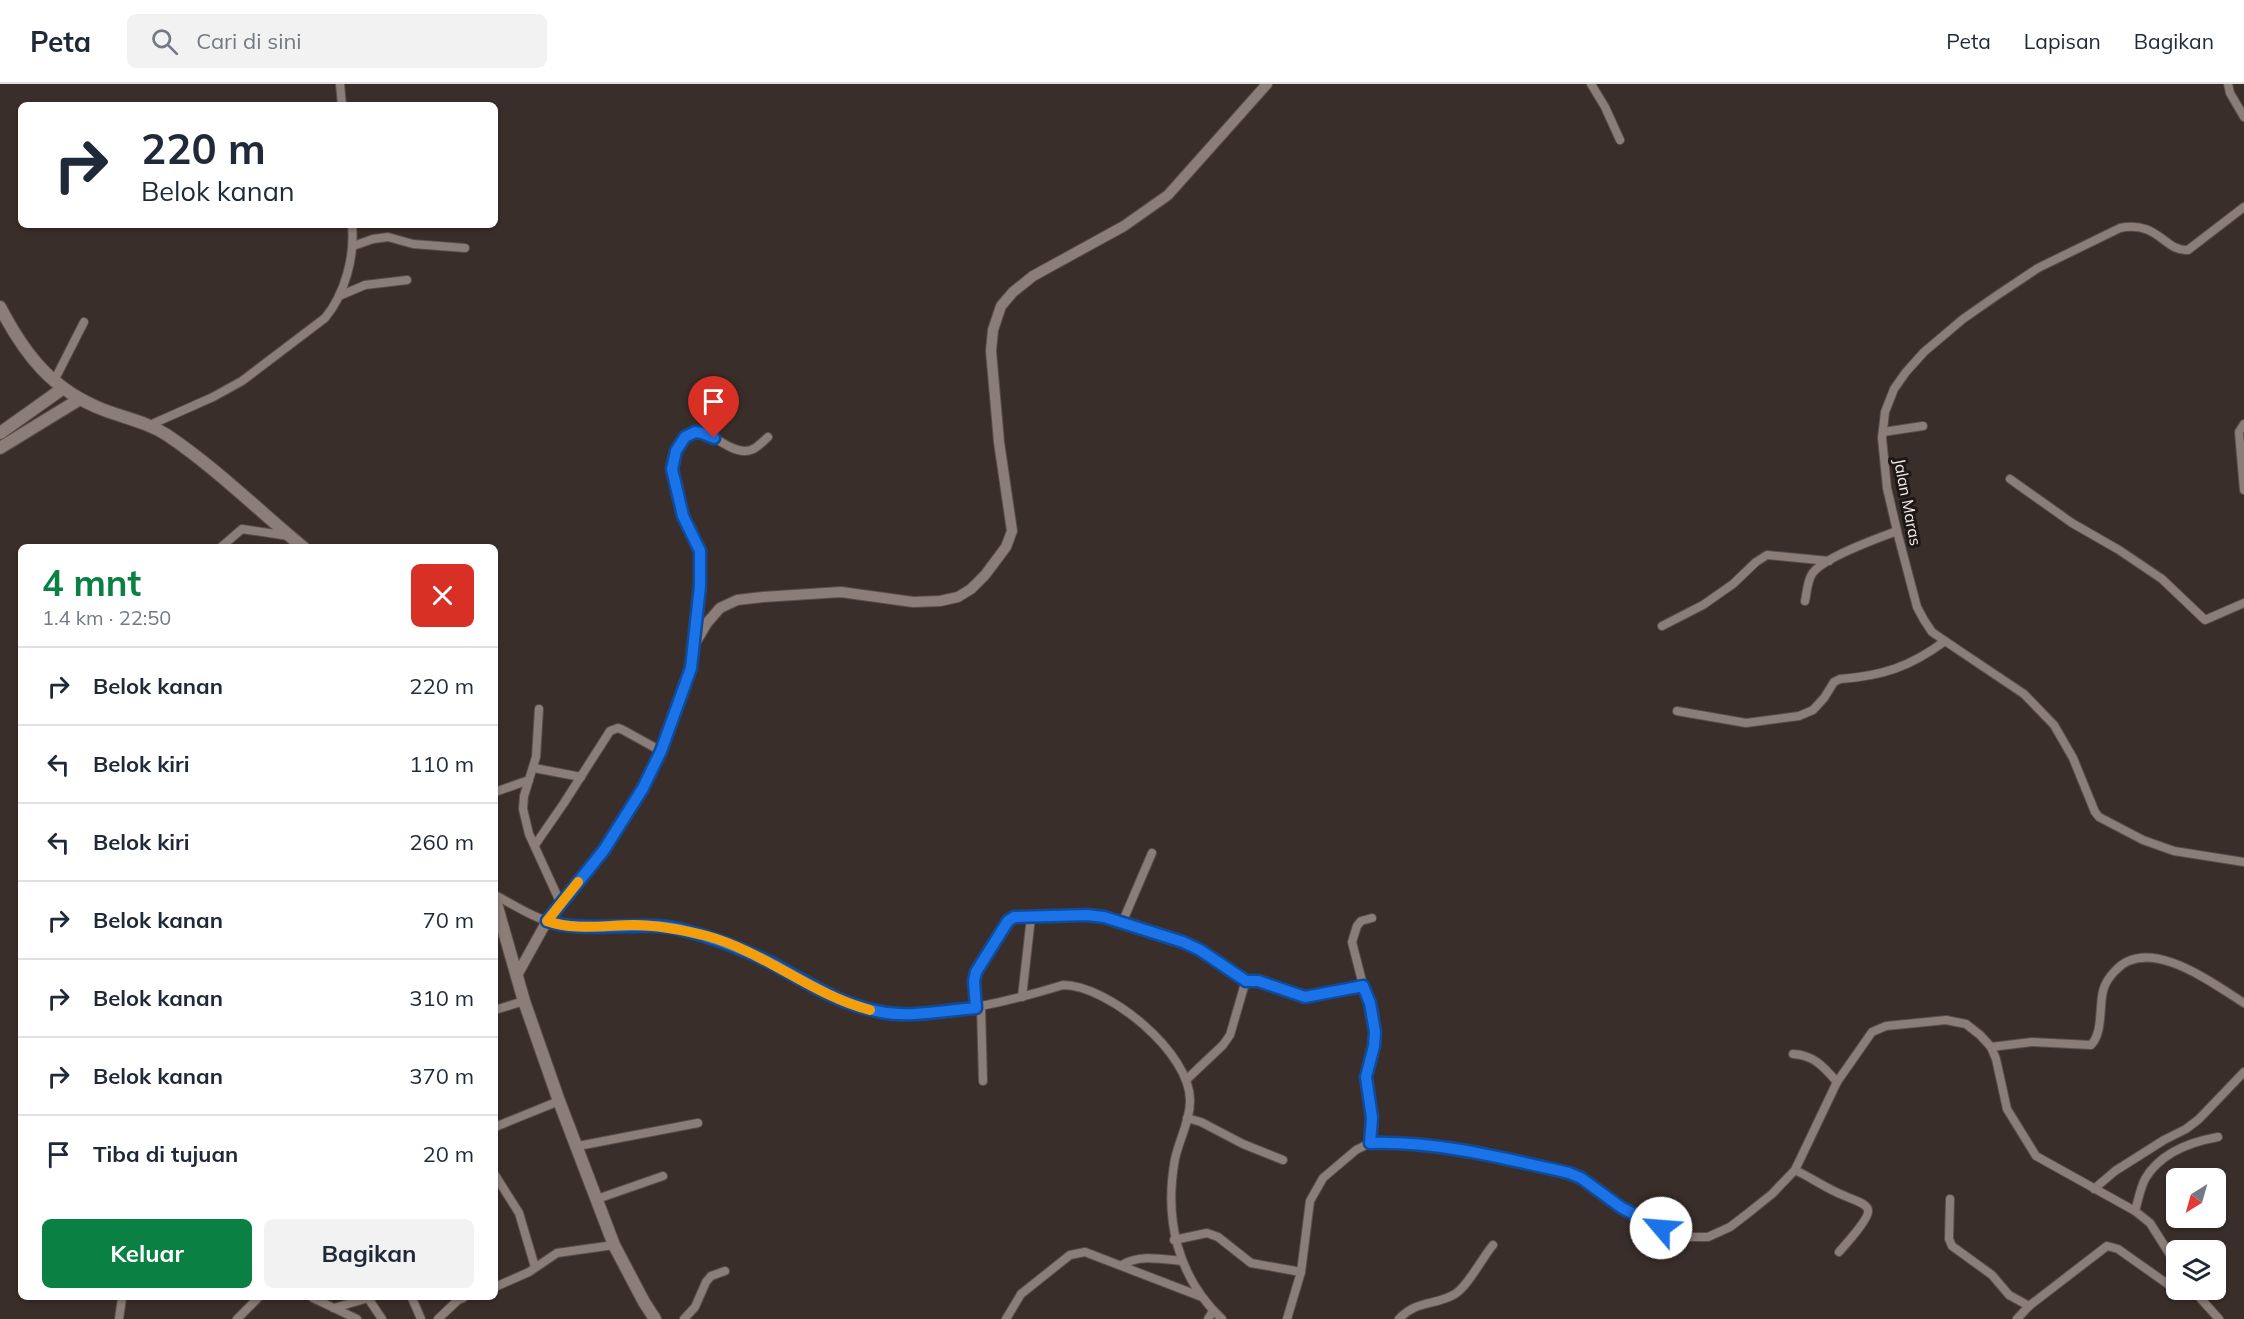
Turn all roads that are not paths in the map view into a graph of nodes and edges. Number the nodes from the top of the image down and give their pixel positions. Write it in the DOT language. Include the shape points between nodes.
graph roads {
  1 [pos="340,84"];
  2 [pos="1267,84"];
  3 [pos="1591,84"];
  4 [pos="2228,84"];
  5 [pos="342,102"];
  6 [pos="2244,117"];
  7 [pos="1620,140"];
  8 [pos="2243,211"];
  9 [pos="352,228"];
  10 [pos="354,246"];
  11 [pos="465,248"];
  12 [pos="407,280"];
  13 [pos="339,296"];
  14 [pos="0,307"];
  15 [pos="84,322"];
  16 [pos="58,385"];
  17 [pos="80,399"];
  18 [pos="2244,424"];
  19 [pos="150,425"];
  20 [pos="1923,426"];
  21 [pos="1883,432"];
  22 [pos="0,433"];
  23 [pos="768,437"];
  24 [pos="0,448"];
  25 [pos="2010,479"];
  26 [pos="2244,490"];
  27 [pos="1897,531"];
  28 [pos="290,536"];
  29 [pos="225,544"];
  30 [pos="299,544"];
  31 [pos="1829,561"];
  32 [pos="1805,602"];
  33 [pos="2244,603"];
  34 [pos="1662,626"];
  35 [pos="1945,641"];
  36 [pos="694,645"];
  37 [pos="539,709"];
  38 [pos="1677,711"];
  39 [pos="661,751"];
  40 [pos="534,768"];
  41 [pos="581,777"];
  42 [pos="529,780"];
  43 [pos="498,791"];
  44 [pos="535,845"];
  45 [pos="1152,853"];
  46 [pos="2244,862"];
  47 [pos="498,896"];
  48 [pos="561,904"];
  49 [pos="498,911"];
  50 [pos="1031,917"];
  51 [pos="1372,918"];
  52 [pos="547,921"];
  53 [pos="1122,923"];
  54 [pos="516,977"];
  55 [pos="1246,981"];
  56 [pos="1363,986"];
  57 [pos="1022,997"];
  58 [pos="524,1001"];
  59 [pos="2244,1002"];
  60 [pos="979,1007"];
  61 [pos="498,1009"];
  62 [pos="1991,1047"];
  63 [pos="1792,1054"];
  64 [pos="2244,1072"];
  65 [pos="1186,1080"];
  66 [pos="983,1081"];
  67 [pos="1837,1082"];
  68 [pos="559,1101"];
  69 [pos="1187,1118"];
  70 [pos="698,1123"];
  71 [pos="498,1126"];
  72 [pos="2218,1137"];
  73 [pos="1370,1143"];
  74 [pos="578,1146"];
  75 [pos="1283,1160"];
  76 [pos="1795,1170"];
  77 [pos="663,1176"];
  78 [pos="498,1180"];
  79 [pos="2094,1189"];
  80 [pos="597,1199"];
  81 [pos="1950,1199"];
  82 [pos="2135,1211"];
  83 [pos="1174,1240"];
  84 [pos="614,1245"];
  85 [pos="1493,1245"];
  86 [pos="2166,1248"];
  87 [pos="1839,1252"];
  88 [pos="1181,1260"];
  89 [pos="1122,1265"];
  90 [pos="535,1267"];
  91 [pos="724,1271"];
  92 [pos="1301,1272"];
  93 [pos="2166,1282"];
  94 [pos="498,1286"];
  95 [pos="1202,1297"];
  96 [pos="122,1300"];
  97 [pos="256,1300"];
  98 [pos="317,1300"];
  99 [pos="361,1300"];
  100 [pos="369,1300"];
  101 [pos="413,1300"];
  102 [pos="458,1300"];
  103 [pos="2202,1300"];
  104 [pos="2029,1306"];
  105 [pos="334,1308"];
  106 [pos="1211,1315"];
  107 [pos="1010,1318"];
  108 [pos="119,1319"];
  109 [pos="237,1319"];
  110 [pos="357,1319"];
  111 [pos="382,1319"];
  112 [pos="421,1319"];
  113 [pos="438,1319"];
  114 [pos="656,1319"];
  115 [pos="684,1319"];
  116 [pos="1222,1319"];
  117 [pos="1287,1319"];
  118 [pos="1399,1319"];
  119 [pos="2017,1319"];
  120 [pos="2219,1319"];
  1 -- 5 [label="street"];
  2 -- 36 [label="street" via="1168,195 1124,226 1033,276 1002,306 993,330 991,351 1012,531 1006,547 971,589 940,601 913,602 841,592 737,600 720,608"];
  3 -- 7 [label="street"];
  4 -- 6 [label="street"];
  8 -- 21 [label="street, Jalan Maras" via="2188,250 2178,249 2150,229 2128,226 2038,268 1963,319 1924,352 1894,389"];
  9 -- 10 [label="street"];
  10 -- 11 [label="street" via="388,237 413,244"];
  10 -- 13 [label="street"];
  12 -- 13 [label="street" via="365,285"];
  13 -- 19 [label="street" via="319,324 242,381"];
  14 -- 16 [label="main road" via="26,350"];
  15 -- 16 [label="street"];
  16 -- 17 [label="main road"];
  16 -- 22 [label="main road"];
  17 -- 19 [label="main road"];
  17 -- 24 [label="main road"];
  18 -- 26 [label="street" via="2239,432"];
  19 -- 28 [label="main road" via="212,469"];
  20 -- 21 [label="street"];
  21 -- 27 [label="street, Jalan Maras" via="1884,469"];
  23 -- 36 [label="street" via="759,446 745,451 695,432 685,437 676,451 672,469 678,499 700,551"];
  25 -- 33 [label="street" via="2162,579 2205,620"];
  27 -- 31 [label="street"];
  27 -- 35 [label="street, Jalan Maras" via="1917,607 1932,632"];
  28 -- 29 [label="street" via="242,530"];
  28 -- 30 [label="main road"];
  31 -- 32 [label="street" via="1811,574"];
  31 -- 34 [label="street" via="1767,555 1703,605"];
  35 -- 38 [label="street" via="1896,669 1834,682 1813,710 1799,716 1746,723"];
  35 -- 46 [label="street, Jalan Maras" via="2024,694 2054,725 2073,758 2095,812 2105,821 2174,851"];
  36 -- 39 [label="street" via="691,668"];
  37 -- 40 [label="street"];
  39 -- 41 [label="street" via="623,730 613,729"];
  39 -- 48 [label="street" via="604,850"];
  40 -- 41 [label="street"];
  40 -- 42 [label="street"];
  41 -- 44 [label="street"];
  42 -- 43 [label="street"];
  42 -- 44 [label="street" via="523,809"];
  44 -- 48 [label="street"];
  45 -- 53 [label="street"];
  47 -- 52 [label="street"];
  48 -- 52 [label="street"];
  49 -- 54 [label="main road"];
  50 -- 53 [label="street" via="1096,915"];
  50 -- 57 [label="street"];
  50 -- 60 [label="street" via="1008,921 976,972"];
  51 -- 56 [label="street" via="1361,921 1352,942"];
  52 -- 54 [label="street"];
  52 -- 60 [label="street" via="567,926 676,928 710,937 846,1003 883,1013"];
  53 -- 55 [label="street" via="1183,942"];
  54 -- 58 [label="main road"];
  55 -- 56 [label="street" via="1258,981 1305,997"];
  55 -- 65 [label="street" via="1230,1035"];
  56 -- 73 [label="street" via="1375,1032 1366,1077 1372,1118"];
  57 -- 60 [label="street"];
  57 -- 65 [label="street" via="1074,985 1104,998 1133,1016 1161,1043"];
  58 -- 61 [label="street"];
  58 -- 68 [label="main road"];
  59 -- 62 [label="street" via="2166,961 2135,957 2106,982 2097,1034 2091,1045 2032,1042"];
  60 -- 66 [label="street"];
  62 -- 67 [label="street" via="1966,1024 1946,1020 1879,1027"];
  62 -- 79 [label="street" via="2007,1109 2029,1147 2042,1161"];
  63 -- 67 [label="street" via="1813,1058"];
  64 -- 79 [label="street" via="2186,1130 2115,1171"];
  65 -- 69 [label="street" via="1191,1100"];
  67 -- 76 [label="street"];
  68 -- 71 [label="street"];
  68 -- 74 [label="main road"];
  69 -- 75 [label="street"];
  69 -- 83 [label="street" via="1171,1192"];
  70 -- 74 [label="street"];
  72 -- 82 [label="street" via="2184,1146 2155,1167 2144,1180"];
  73 -- 76 [label="street" via="1445,1147 1569,1173 1622,1208 1681,1237 1708,1237 1730,1227"];
  73 -- 92 [label="street" via="1345,1159 1315,1190 1310,1201"];
  74 -- 80 [label="main road"];
  76 -- 87 [label="street" via="1868,1209 1865,1221"];
  77 -- 80 [label="street"];
  78 -- 90 [label="street" via="519,1213"];
  79 -- 82 [label="street"];
  80 -- 84 [label="main road"];
  81 -- 104 [label="street" via="1952,1246 1992,1275 2009,1295"];
  82 -- 86 [label="street" via="2150,1223"];
  83 -- 88 [label="street"];
  83 -- 92 [label="street" via="1207,1233 1251,1263"];
  84 -- 90 [label="street" via="566,1250"];
  84 -- 114 [label="main road"];
  85 -- 118 [label="street" via="1458,1293 1410,1308"];
  88 -- 89 [label="street" via="1140,1258"];
  88 -- 95 [label="street"];
  89 -- 95 [label="street"];
  89 -- 107 [label="street" via="1085,1252 1070,1255 1021,1294"];
  90 -- 94 [label="street"];
  91 -- 115 [label="street" via="706,1282 695,1307"];
  92 -- 117 [label="street"];
  93 -- 104 [label="street" via="2118,1249 2107,1246"];
  95 -- 106 [label="street"];
  96 -- 108 [label="street"];
  97 -- 109 [label="street"];
  98 -- 105 [label="street"];
  99 -- 105 [label="street"];
  100 -- 111 [label="street"];
  101 -- 112 [label="street"];
  102 -- 113 [label="street"];
  103 -- 120 [label="street"];
  104 -- 119 [label="street"];
  105 -- 110 [label="street"];
  106 -- 116 [label="street"];
}
